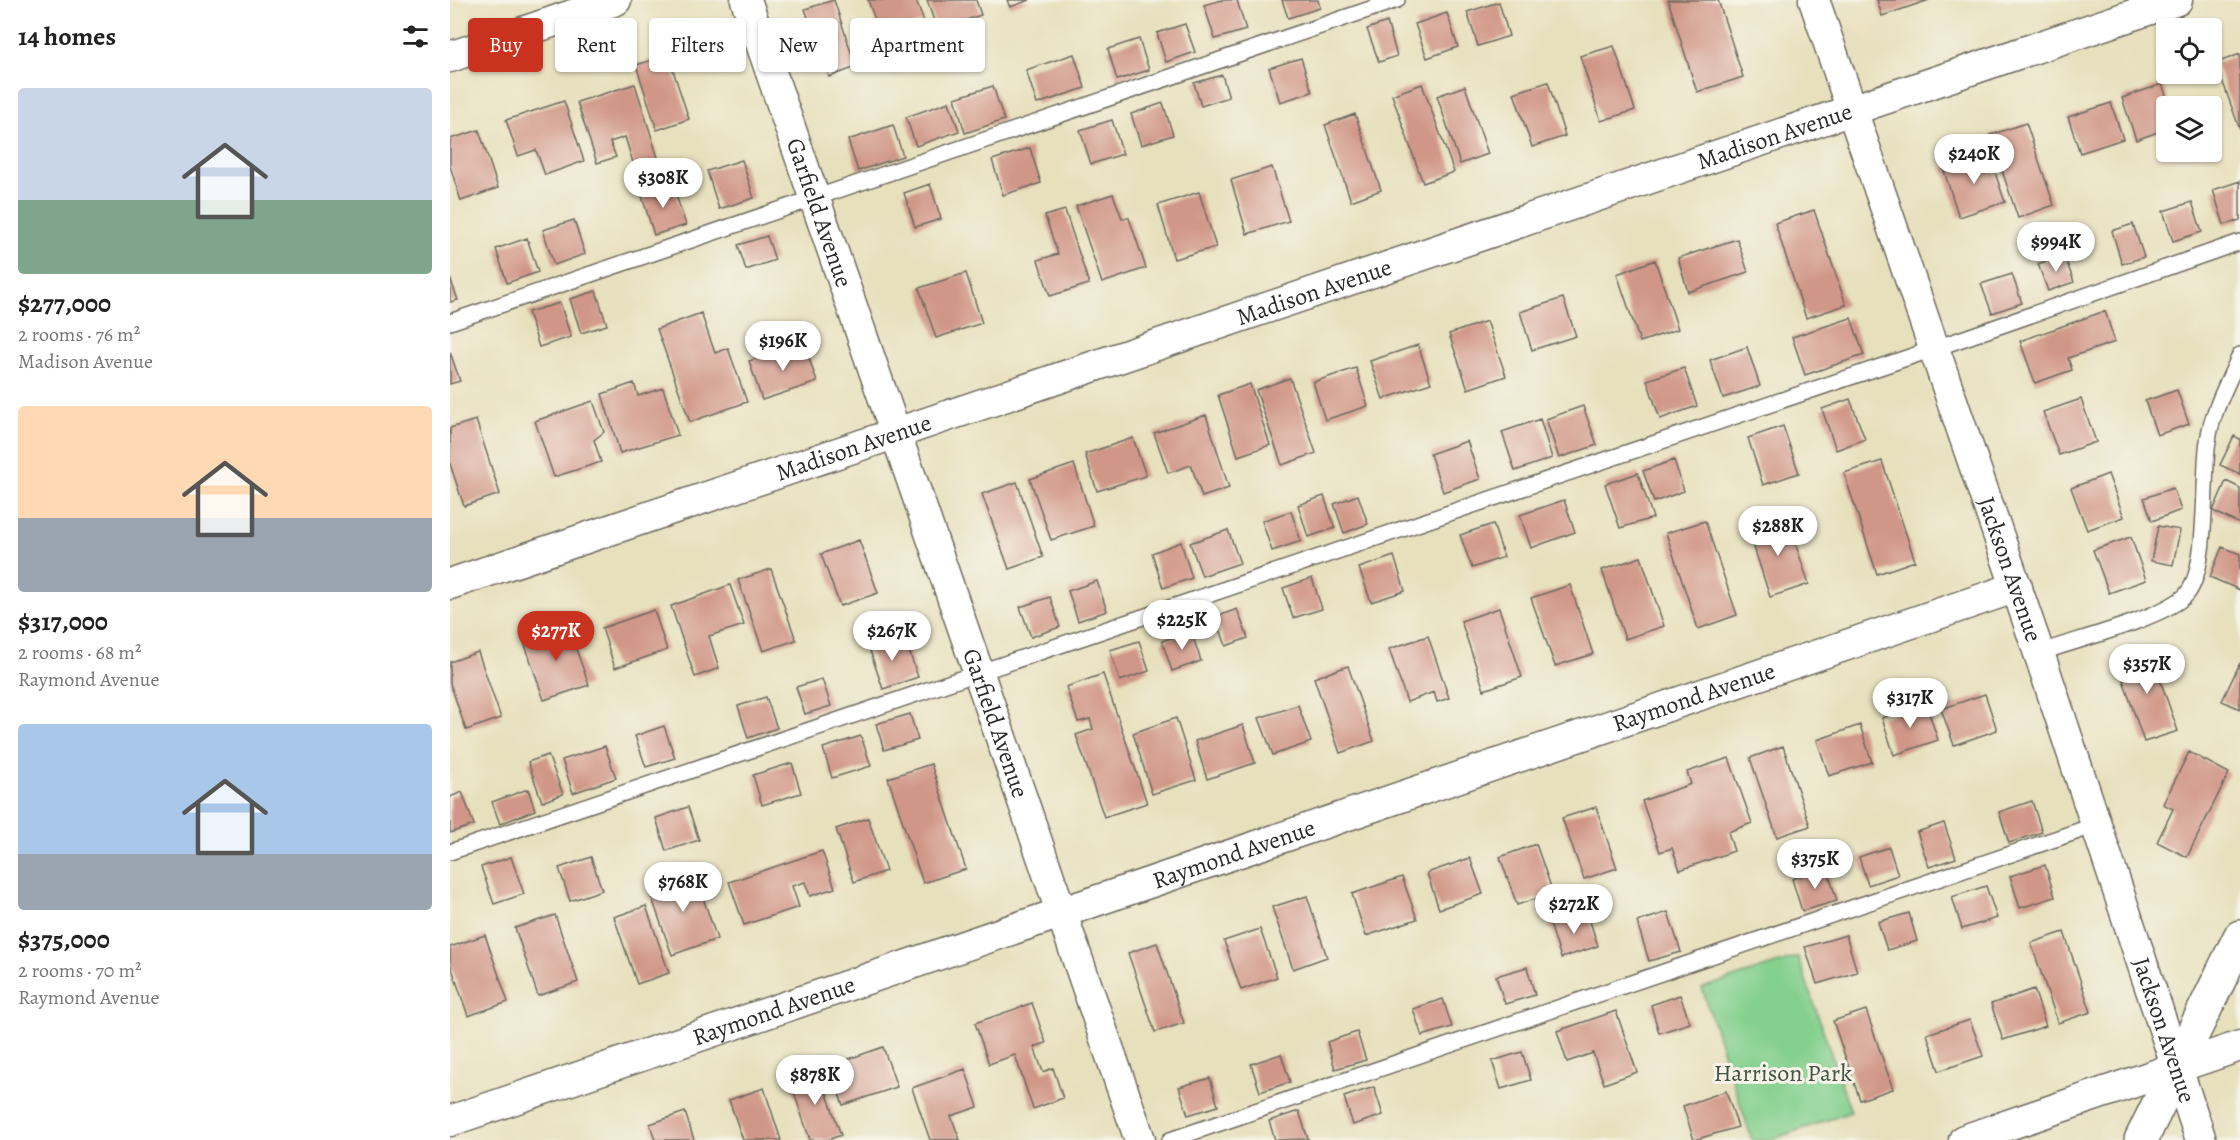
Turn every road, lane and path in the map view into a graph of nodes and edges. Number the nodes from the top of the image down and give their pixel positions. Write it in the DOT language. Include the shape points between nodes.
graph roads {
  1 [pos="616,0"];
  2 [pos="746,0"];
  3 [pos="1397,0"];
  4 [pos="1814,0"];
  5 [pos="2177,0"];
  6 [pos="450,57"];
  7 [pos="1853,112"];
  8 [pos="816,197"];
  9 [pos="2240,242"];
  10 [pos="450,322"];
  11 [pos="1933,349"];
  12 [pos="2240,355"];
  13 [pos="896,433"];
  14 [pos="450,584"];
  15 [pos="2017,587"];
  16 [pos="2039,653"];
  17 [pos="979,672"];
  18 [pos="2096,825"];
  19 [pos="450,852"];
  20 [pos="1063,912"];
  21 [pos="2240,937"];
  22 [pos="2240,1046"];
  23 [pos="2176,1068"];
  24 [pos="450,1121"];
  25 [pos="1140,1140"];
  26 [pos="1170,1140"];
  27 [pos="1964,1140"];
  28 [pos="2141,1140"];
  29 [pos="2200,1140"];
  1 -- 6 [label="street"];
  2 -- 8 [label="street, Garfield Avenue"];
  3 -- 8 [label="lane"];
  4 -- 7 [label="street, Jackson Avenue"];
  5 -- 7 [label="street, Madison Avenue"];
  7 -- 11 [label="street, Jackson Avenue"];
  7 -- 13 [label="street, Madison Avenue"];
  8 -- 10 [label="lane"];
  8 -- 13 [label="street, Garfield Avenue"];
  9 -- 11 [label="lane"];
  11 -- 15 [label="street, Jackson Avenue"];
  11 -- 17 [label="lane"];
  12 -- 16 [label="lane" via="2215,412 2208,441 2203,537 2196,577 2186,595 2160,611"];
  13 -- 14 [label="street, Madison Avenue"];
  13 -- 17 [label="street, Garfield Avenue"];
  15 -- 16 [label="street, Jackson Avenue"];
  15 -- 20 [label="street, Raymond Avenue"];
  16 -- 18 [label="street, Jackson Avenue"];
  17 -- 19 [label="lane"];
  17 -- 20 [label="street, Garfield Avenue"];
  18 -- 23 [label="street, Jackson Avenue"];
  18 -- 26 [label="lane"];
  20 -- 24 [label="street, Raymond Avenue"];
  20 -- 25 [label="street, Garfield Avenue"];
  21 -- 23 [label="street"];
  22 -- 23 [label="street"];
  23 -- 27 [label="street"];
  23 -- 28 [label="street"];
  23 -- 29 [label="street, Jackson Avenue"];
}
